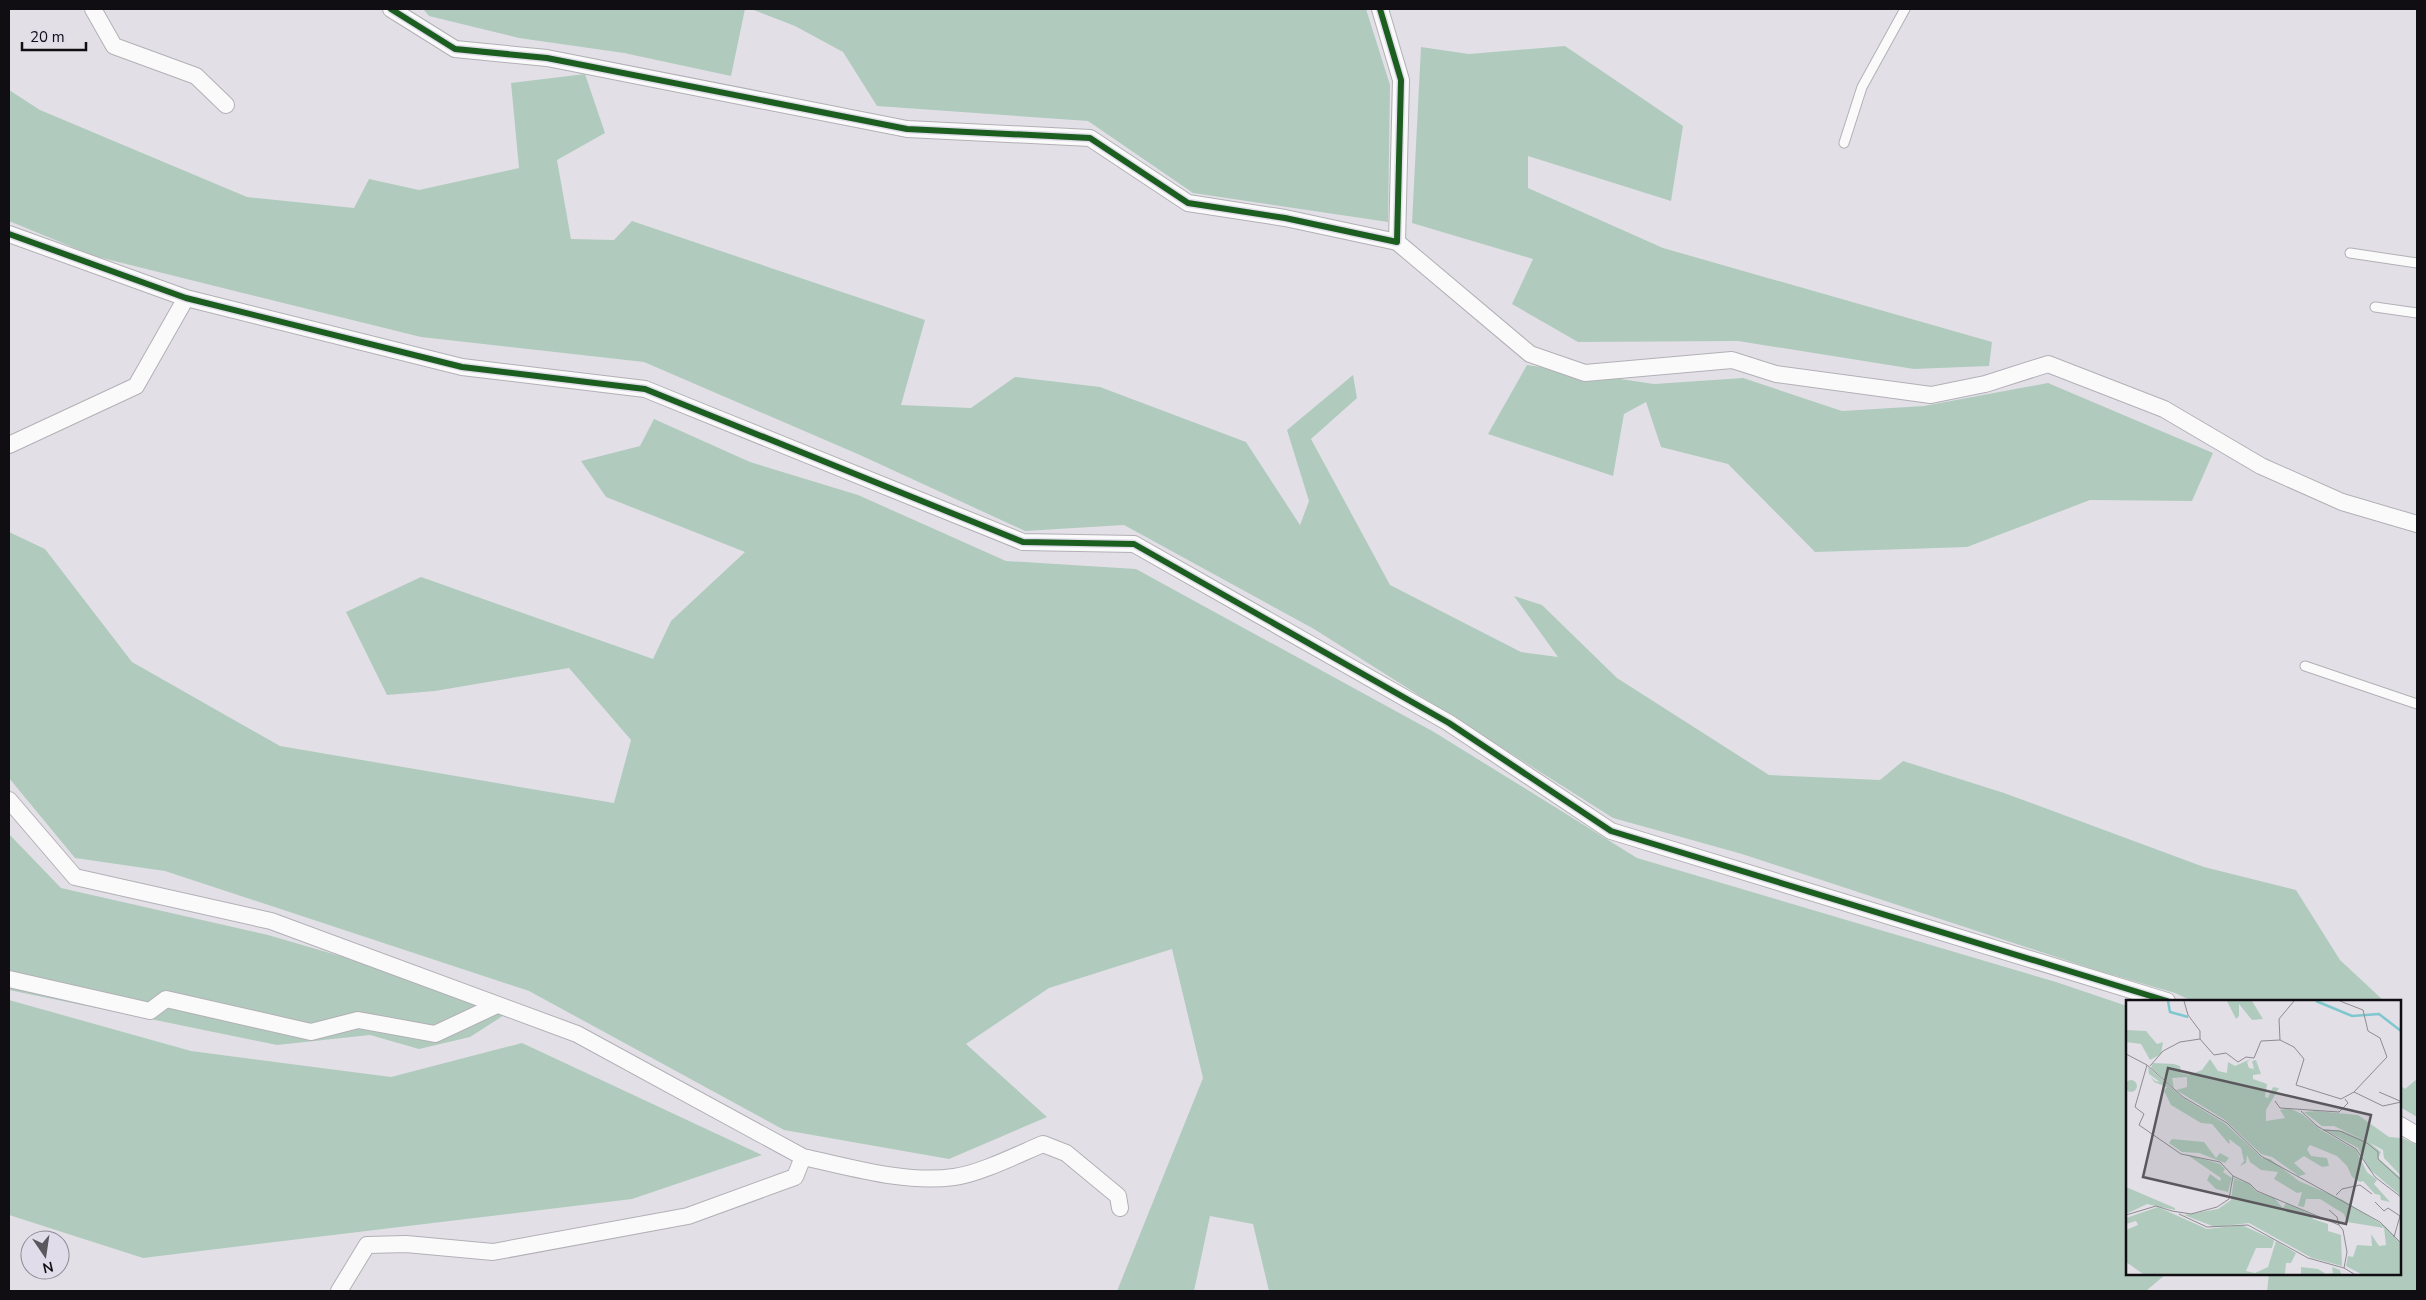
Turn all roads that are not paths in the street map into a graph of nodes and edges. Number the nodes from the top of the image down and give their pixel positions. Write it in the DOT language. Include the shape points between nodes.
graph roads {
  1 [pos="93,9"];
  2 [pos="391,9"];
  3 [pos="1380,9"];
  4 [pos="1905,9"];
  5 [pos="226,104"];
  6 [pos="1844,143"];
  7 [pos="9,234"];
  8 [pos="1396,242"];
  9 [pos="2350,253"];
  10 [pos="2417,263"];
  11 [pos="186,298"];
  12 [pos="2375,307"];
  13 [pos="2417,313"];
  14 [pos="9,446"];
  15 [pos="2417,524"];
  16 [pos="2305,666"];
  17 [pos="2417,704"];
  18 [pos="9,800"];
  19 [pos="9,979"];
  20 [pos="2164,1000"];
  21 [pos="497,1005"];
  22 [pos="2401,1126"];
  23 [pos="2417,1135"];
  24 [pos="803,1157"];
  25 [pos="1120,1208"];
  26 [pos="338,1291"];
  1 -- 5 [label="street" via="114,46 196,76"];
  2 -- 8 [label="street" via="455,49 547,58 907,129 1090,138 1188,203 1285,218"];
  3 -- 8 [label="street" via="1401,80"];
  4 -- 6 [label="lane" via="1862,88"];
  7 -- 11 [label="street"];
  8 -- 15 [label="street" via="1530,354 1585,373 1732,360 1776,374 1931,395 1985,384 2048,364 2164,409 2261,466 2342,502"];
  9 -- 10 [label="lane"];
  11 -- 14 [label="street" via="136,386"];
  11 -- 20 [label="street" via="462,367 645,389 1023,542 1134,544 1449,723 1611,831"];
  12 -- 13 [label="lane"];
  16 -- 17 [label="lane"];
  18 -- 21 [label="street" via="75,877 272,921"];
  19 -- 21 [label="street" via="150,1010 166,999 311,1032 358,1020 435,1034"];
  21 -- 24 [label="street" via="577,1034"];
  22 -- 23 [label="street"];
  24 -- 25 [label="street" via="898,1177 954,1177 1005,1161 1043,1144 1066,1153 1118,1196"];
  24 -- 26 [label="street" via="795,1177 688,1216 493,1252 406,1244 367,1245"];
}
